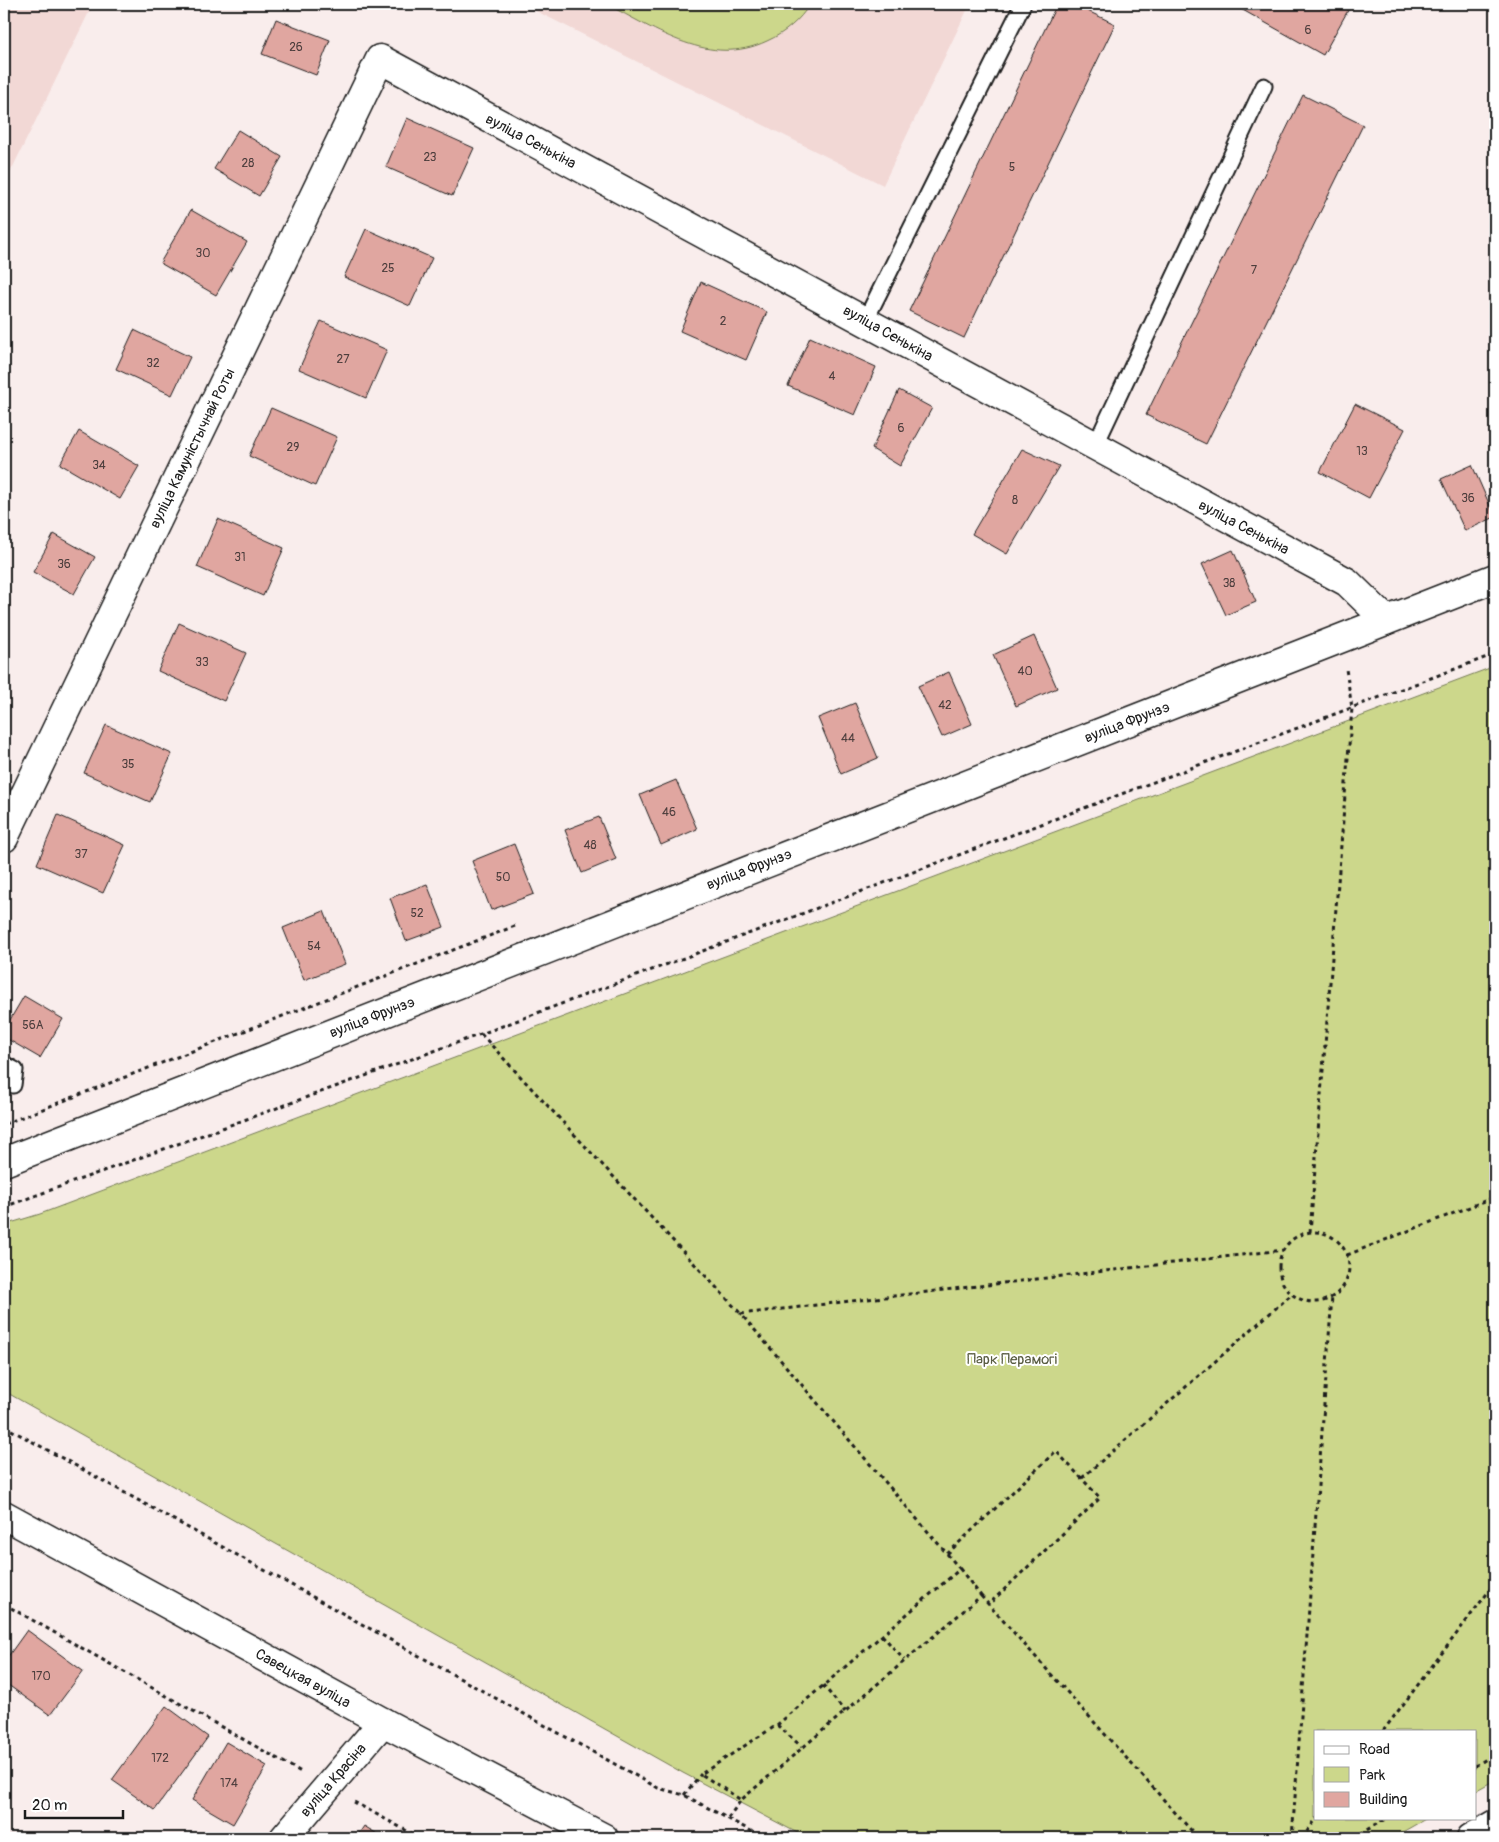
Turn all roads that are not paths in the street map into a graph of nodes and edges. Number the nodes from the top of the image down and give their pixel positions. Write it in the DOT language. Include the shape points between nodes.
graph roads {
  1 [pos="1023,4"];
  2 [pos="380,59"];
  3 [pos="1264,86"];
  4 [pos="865,321"];
  5 [pos="1094,446"];
  6 [pos="1495,578"];
  7 [pos="1386,620"];
  8 [pos="4,838"];
  9 [pos="4,1064"];
  10 [pos="13,1085"];
  11 [pos="4,1162"];
  12 [pos="4,1515"];
  13 [pos="383,1722"];
  14 [pos="1495,1824"];
  15 [pos="284,1838"];
  16 [pos="604,1838"];
  17 [pos="1471,1838"];
  1 -- 4 [label="lane"];
  2 -- 4 [label="street, вуліца Сенькіна"];
  2 -- 8 [label="street, вуліца Камуністычнай Роты"];
  3 -- 5 [label="lane"];
  4 -- 5 [label="street, вуліца Сенькіна"];
  5 -- 7 [label="street, вуліца Сенькіна" via="1347,582"];
  6 -- 7 [label="street, вуліца Фрунзэ"];
  7 -- 11 [label="street, вуліца Фрунзэ"];
  9 -- 10 [label="lane" via="15,1070"];
  12 -- 13 [label="street, Савецкая вуліца"];
  13 -- 15 [label="street, вуліца Красіна"];
  13 -- 16 [label="street, Савецкая вуліца"];
  14 -- 17 [label="street"];
}
